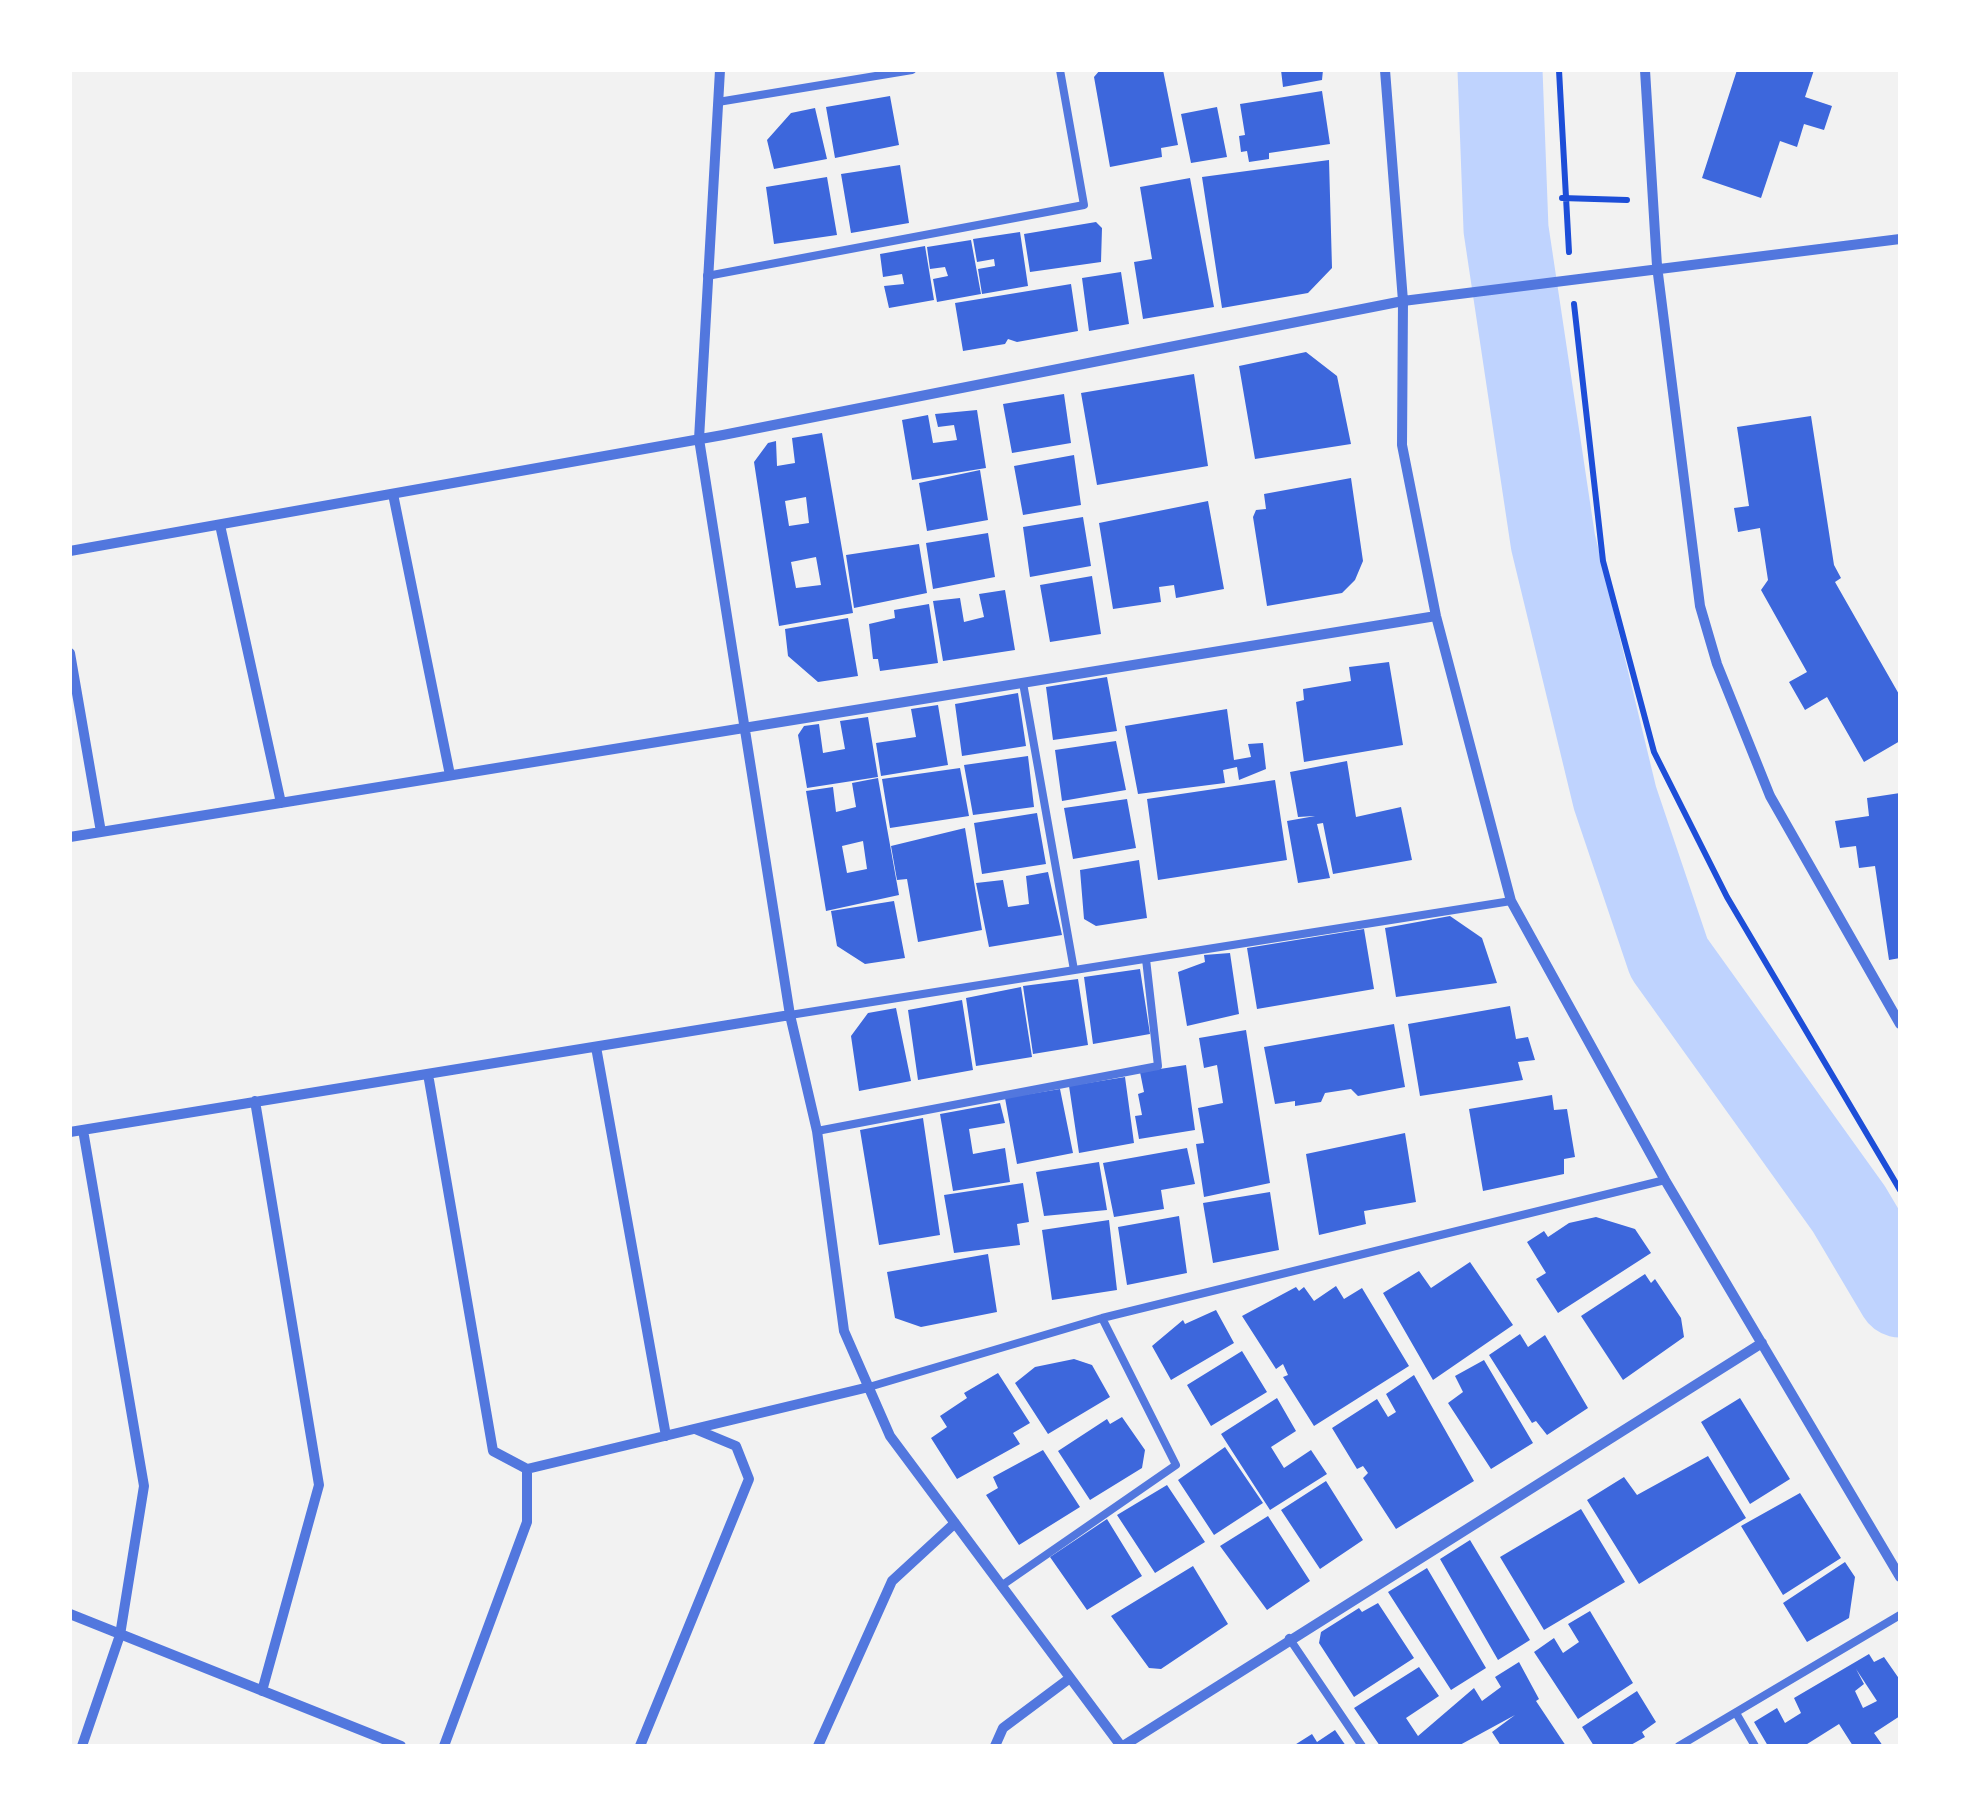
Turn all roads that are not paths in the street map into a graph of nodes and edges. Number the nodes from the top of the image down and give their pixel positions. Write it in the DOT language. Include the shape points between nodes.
graph roads {
  1 [pos="720,70"];
  2 [pos="912,70"];
  3 [pos="1060,70"];
  4 [pos="1385,70"];
  5 [pos="1644,70"];
  6 [pos="718,102"];
  7 [pos="1900,239"];
  8 [pos="1657,266"];
  9 [pos="706,277"];
  10 [pos="1403,301"];
  11 [pos="699,440"];
  12 [pos="394,494"];
  13 [pos="220,525"];
  14 [pos="70,551"];
  15 [pos="1436,616"];
  16 [pos="70,653"];
  17 [pos="1023,683"];
  18 [pos="746,728"];
  19 [pos="450,775"];
  20 [pos="281,803"];
  21 [pos="101,832"];
  22 [pos="70,837"];
  23 [pos="1510,901"];
  24 [pos="1146,958"];
  25 [pos="1074,970"];
  26 [pos="790,1015"];
  27 [pos="1900,1024"];
  28 [pos="596,1047"];
  29 [pos="428,1074"];
  30 [pos="256,1101"];
  31 [pos="83,1130"];
  32 [pos="817,1130"];
  33 [pos="70,1132"];
  34 [pos="1665,1180"];
  35 [pos="1102,1318"];
  36 [pos="1762,1343"];
  37 [pos="869,1388"];
  38 [pos="694,1429"];
  39 [pos="666,1436"];
  40 [pos="527,1469"];
  41 [pos="955,1523"];
  42 [pos="1900,1576"];
  43 [pos="1002,1586"];
  44 [pos="70,1614"];
  45 [pos="1900,1614"];
  46 [pos="120,1635"];
  47 [pos="1289,1638"];
  48 [pos="1070,1678"];
  49 [pos="262,1691"];
  50 [pos="1736,1714"];
  51 [pos="82,1746"];
  52 [pos="402,1746"];
  53 [pos="444,1746"];
  54 [pos="640,1746"];
  55 [pos="818,1746"];
  56 [pos="995,1746"];
  57 [pos="1122,1746"];
  58 [pos="1362,1746"];
  59 [pos="1679,1746"];
  60 [pos="1755,1746"];
  1 -- 6 [label="street"];
  2 -- 6 [label="lane"];
  3 -- 9 [label="lane" via="1084,205"];
  4 -- 10 [label="street"];
  5 -- 8 [label="street"];
  6 -- 9 [label="street"];
  7 -- 8 [label="street"];
  8 -- 10 [label="street"];
  8 -- 27 [label="street" via="1700,606 1717,664 1770,796"];
  9 -- 11 [label="street"];
  10 -- 11 [label="street"];
  10 -- 15 [label="street" via="1402,444"];
  11 -- 12 [label="street"];
  11 -- 18 [label="street"];
  12 -- 13 [label="street"];
  12 -- 19 [label="street"];
  13 -- 14 [label="street"];
  13 -- 20 [label="street"];
  15 -- 17 [label="street"];
  15 -- 23 [label="street"];
  16 -- 21 [label="street"];
  17 -- 18 [label="street"];
  17 -- 25 [label="lane"];
  18 -- 19 [label="street"];
  18 -- 26 [label="street"];
  19 -- 20 [label="street"];
  20 -- 21 [label="street"];
  21 -- 22 [label="street"];
  23 -- 24 [label="lane"];
  23 -- 34 [label="street"];
  24 -- 25 [label="lane"];
  24 -- 32 [label="lane" via="1158,1066"];
  25 -- 26 [label="lane"];
  26 -- 28 [label="street"];
  26 -- 32 [label="street"];
  28 -- 29 [label="street"];
  28 -- 39 [label="street"];
  29 -- 30 [label="street"];
  29 -- 40 [label="street" via="492,1451"];
  30 -- 31 [label="street"];
  30 -- 49 [label="street" via="319,1486"];
  31 -- 33 [label="street"];
  31 -- 46 [label="street" via="144,1486"];
  32 -- 37 [label="street" via="844,1331"];
  34 -- 35 [label="lane"];
  34 -- 36 [label="street"];
  35 -- 37 [label="lane"];
  35 -- 43 [label="lane" via="1176,1465"];
  36 -- 42 [label="street"];
  36 -- 47 [label="street"];
  37 -- 38 [label="street"];
  37 -- 41 [label="street" via="890,1436"];
  38 -- 39 [label="street"];
  38 -- 54 [label="street" via="736,1446 749,1479"];
  39 -- 40 [label="street"];
  40 -- 53 [label="street" via="526,1522"];
  41 -- 43 [label="street"];
  41 -- 55 [label="street" via="892,1581"];
  43 -- 48 [label="street"];
  44 -- 46 [label="street"];
  45 -- 50 [label="lane"];
  46 -- 49 [label="street"];
  46 -- 51 [label="street"];
  47 -- 57 [label="street"];
  47 -- 58 [label="lane"];
  48 -- 56 [label="street" via="1003,1728"];
  48 -- 57 [label="street"];
  49 -- 52 [label="street"];
  50 -- 59 [label="lane"];
  50 -- 60 [label="lane"];
}
